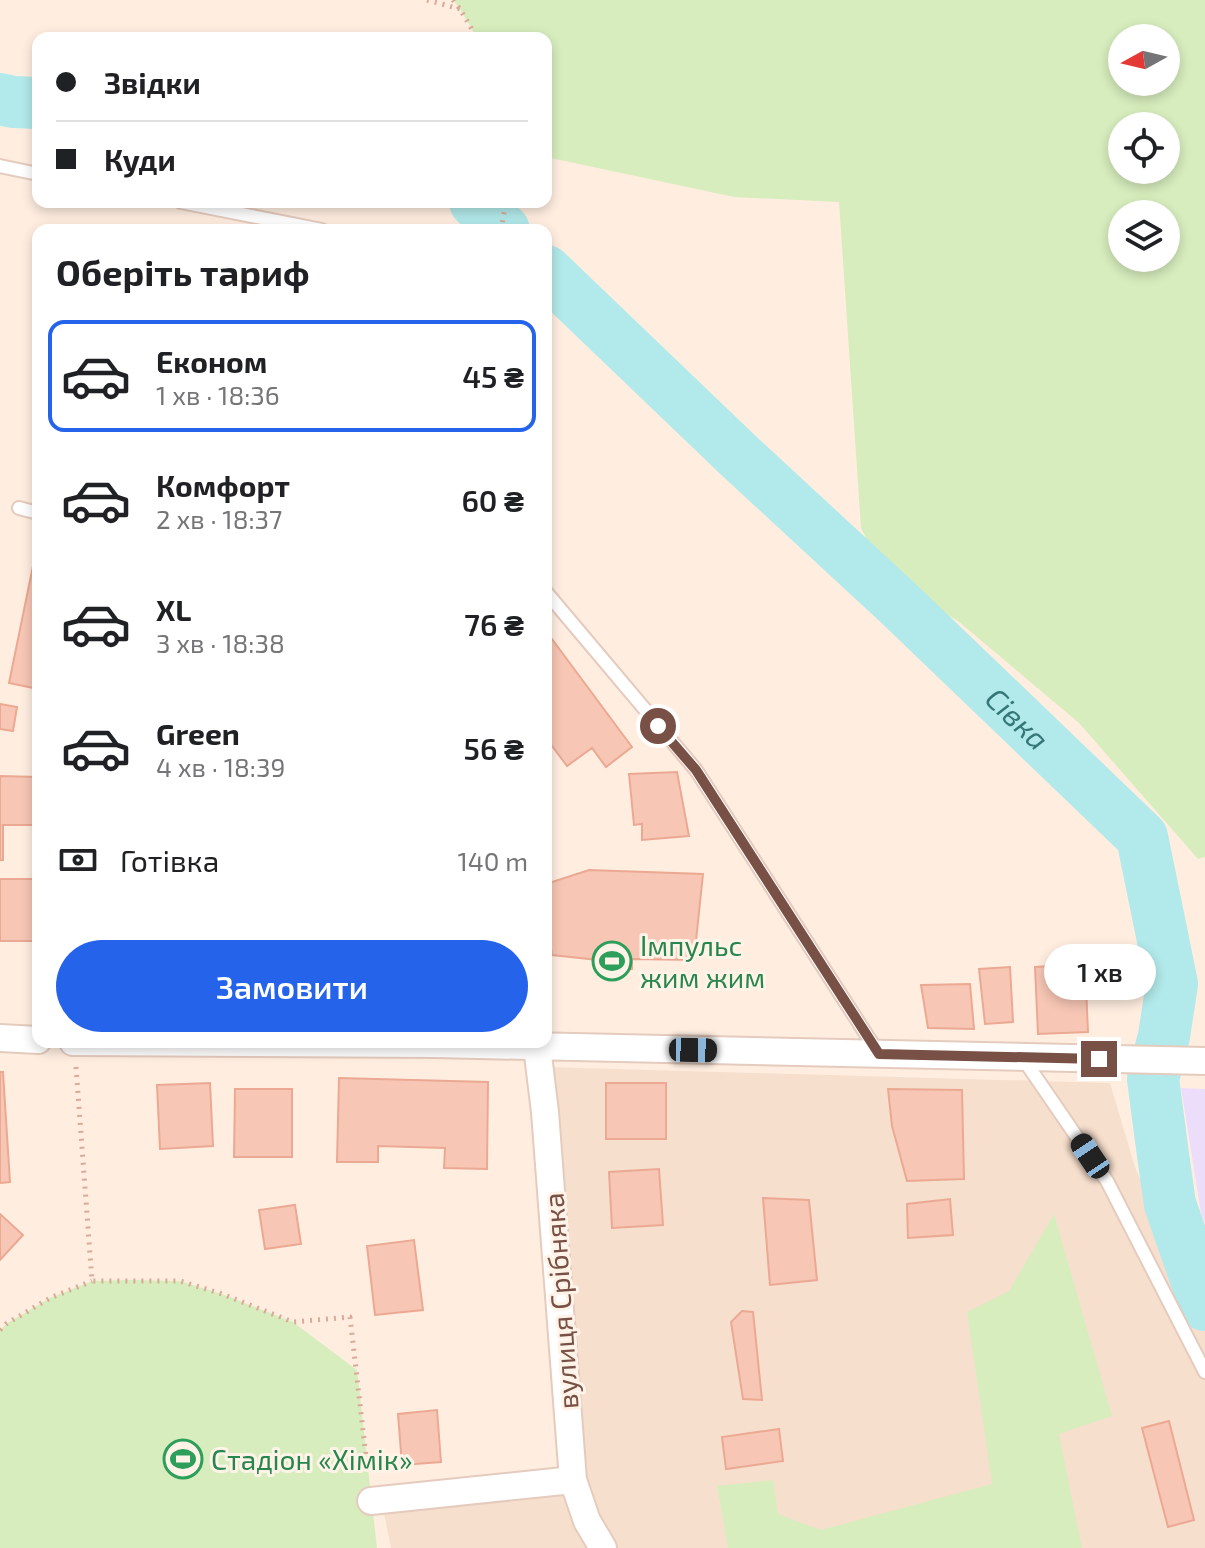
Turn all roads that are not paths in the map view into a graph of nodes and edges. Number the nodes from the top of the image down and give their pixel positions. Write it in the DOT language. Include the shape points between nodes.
graph roads {
  1 [pos="0,166"];
  2 [pos="32,173"];
  3 [pos="211,208"];
  4 [pos="292,224"];
  5 [pos="19,508"];
  6 [pos="32,511"];
  7 [pos="552,599"];
  8 [pos="0,1038"];
  9 [pos="32,1040"];
  10 [pos="552,1047"];
  11 [pos="537,1048"];
  12 [pos="879,1054"];
  13 [pos="1022,1057"];
  14 [pos="1205,1061"];
  15 [pos="1205,1372"];
  16 [pos="573,1480"];
  17 [pos="371,1501"];
  18 [pos="603,1548"];
  1 -- 2 [label="lane"];
  3 -- 4 [label="lane"];
  5 -- 6 [label="lane"];
  7 -- 12 [label="lane" via="696,770"];
  8 -- 9 [label="street"];
  10 -- 12 [label="street"];
  11 -- 16 [label="street, вулиця Срібняка"];
  12 -- 13 [label="street"];
  13 -- 14 [label="street"];
  13 -- 15 [label="lane" via="1107,1181"];
  16 -- 17 [label="street"];
  16 -- 18 [label="street, вулиця Срібняка"];
}
